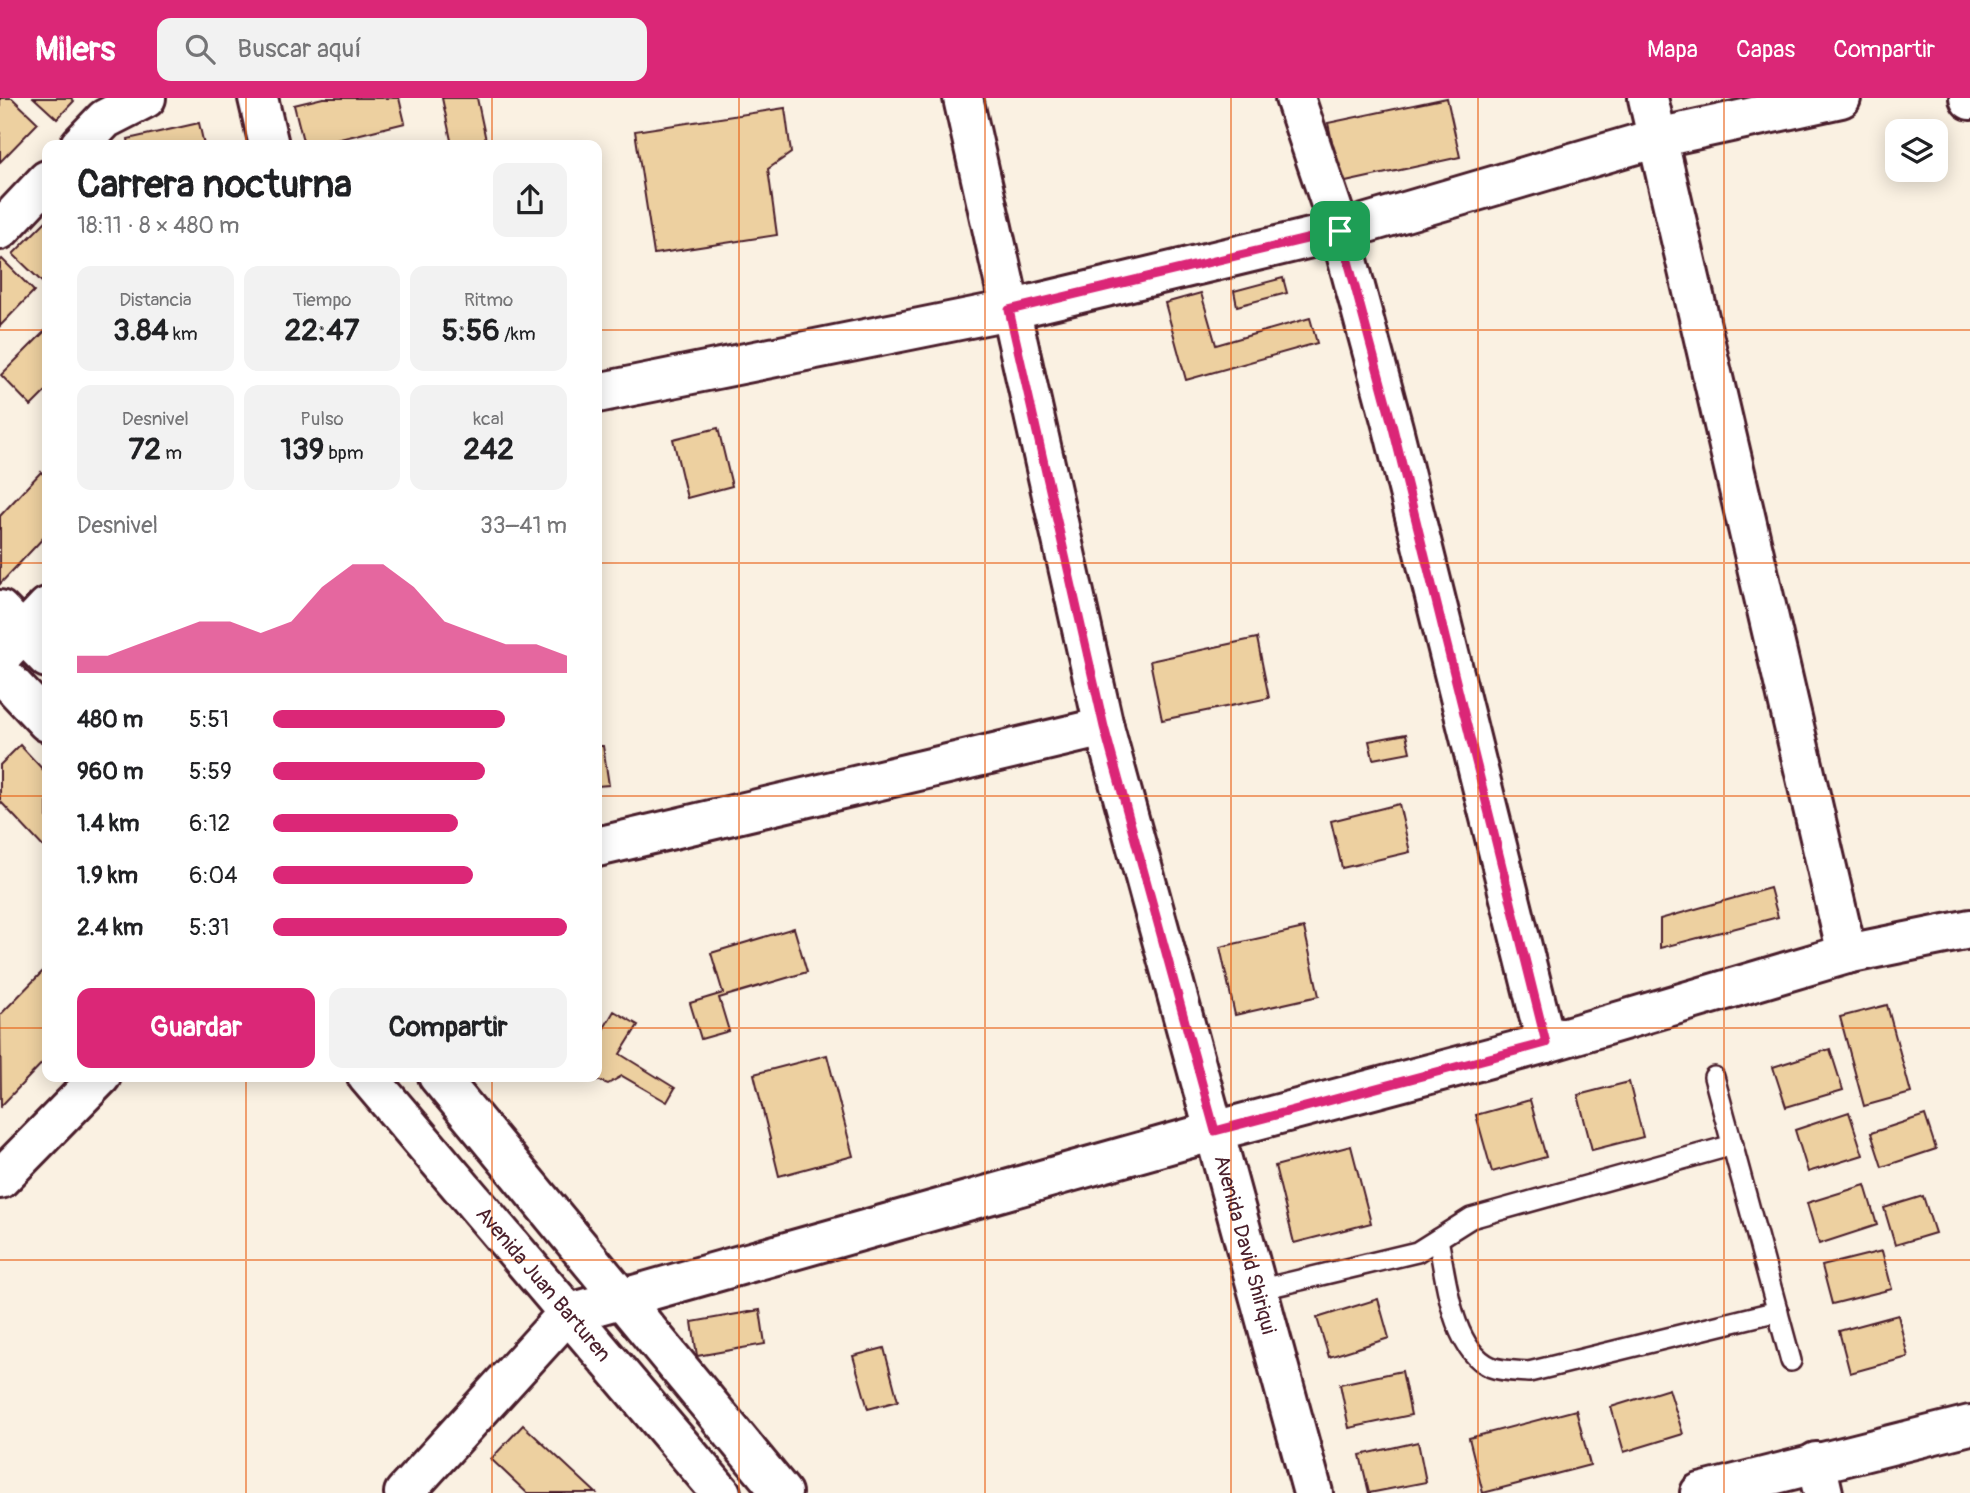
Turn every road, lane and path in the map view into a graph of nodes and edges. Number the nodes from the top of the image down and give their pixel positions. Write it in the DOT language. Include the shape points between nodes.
graph roads {
  1 [pos="146,98"];
  2 [pos="258,98"];
  3 [pos="963,98"];
  4 [pos="1295,98"];
  5 [pos="1648,98"];
  6 [pos="1841,98"];
  7 [pos="1657,138"];
  8 [pos="85,140"];
  9 [pos="268,140"];
  10 [pos="42,185"];
  11 [pos="0,230"];
  12 [pos="1340,231"];
  13 [pos="1009,310"];
  14 [pos="602,392"];
  15 [pos="0,672"];
  16 [pos="42,717"];
  17 [pos="1104,727"];
  18 [pos="602,846"];
  19 [pos="1970,929"];
  20 [pos="1847,954"];
  21 [pos="1546,1043"];
  22 [pos="1714,1077"];
  23 [pos="95,1082"];
  24 [pos="372,1082"];
  25 [pos="443,1082"];
  26 [pos="1215,1131"];
  27 [pos="1732,1144"];
  28 [pos="0,1179"];
  29 [pos="1438,1239"];
  30 [pos="1258,1290"];
  31 [pos="621,1298"];
  32 [pos="1778,1311"];
  33 [pos="567,1314"];
  34 [pos="1791,1362"];
  35 [pos="1970,1425"];
  36 [pos="1820,1478"];
  37 [pos="406,1492"];
  38 [pos="720,1493"];
  39 [pos="782,1493"];
  40 [pos="1313,1493"];
  41 [pos="1700,1493"];
  1 -- 8 [label="street" via="105,119"];
  2 -- 9 [label="street"];
  3 -- 13 [label="street, Avenida David Shiriqui"];
  4 -- 12 [label="street"];
  5 -- 7 [label="street"];
  6 -- 7 [label="street"];
  7 -- 12 [label="street"];
  7 -- 20 [label="street"];
  10 -- 11 [label="street"];
  12 -- 13 [label="street"];
  12 -- 21 [label="street"];
  13 -- 14 [label="street"];
  13 -- 17 [label="street, Avenida David Shiriqui"];
  15 -- 16 [label="street"];
  17 -- 18 [label="street"];
  17 -- 26 [label="street, Avenida David Shiriqui"];
  19 -- 20 [label="street"];
  20 -- 21 [label="street"];
  21 -- 26 [label="street"];
  22 -- 27 [label="lane"];
  23 -- 28 [label="street"];
  24 -- 33 [label="street, Avenida Juan Barturen"];
  25 -- 31 [label="street"];
  26 -- 30 [label="street, Avenida David Shiriqui"];
  26 -- 31 [label="street"];
  27 -- 29 [label="lane" via="1471,1218"];
  27 -- 32 [label="lane"];
  29 -- 30 [label="lane" via="1417,1252"];
  29 -- 32 [label="lane" via="1458,1331 1468,1349 1491,1367 1529,1372"];
  30 -- 40 [label="street, Avenida David Shiriqui"];
  31 -- 33 [label="street"];
  31 -- 39 [label="street"];
  32 -- 34 [label="lane"];
  33 -- 37 [label="street"];
  33 -- 38 [label="street, Avenida Juan Barturen"];
  35 -- 36 [label="street"];
  36 -- 41 [label="street"];
}
